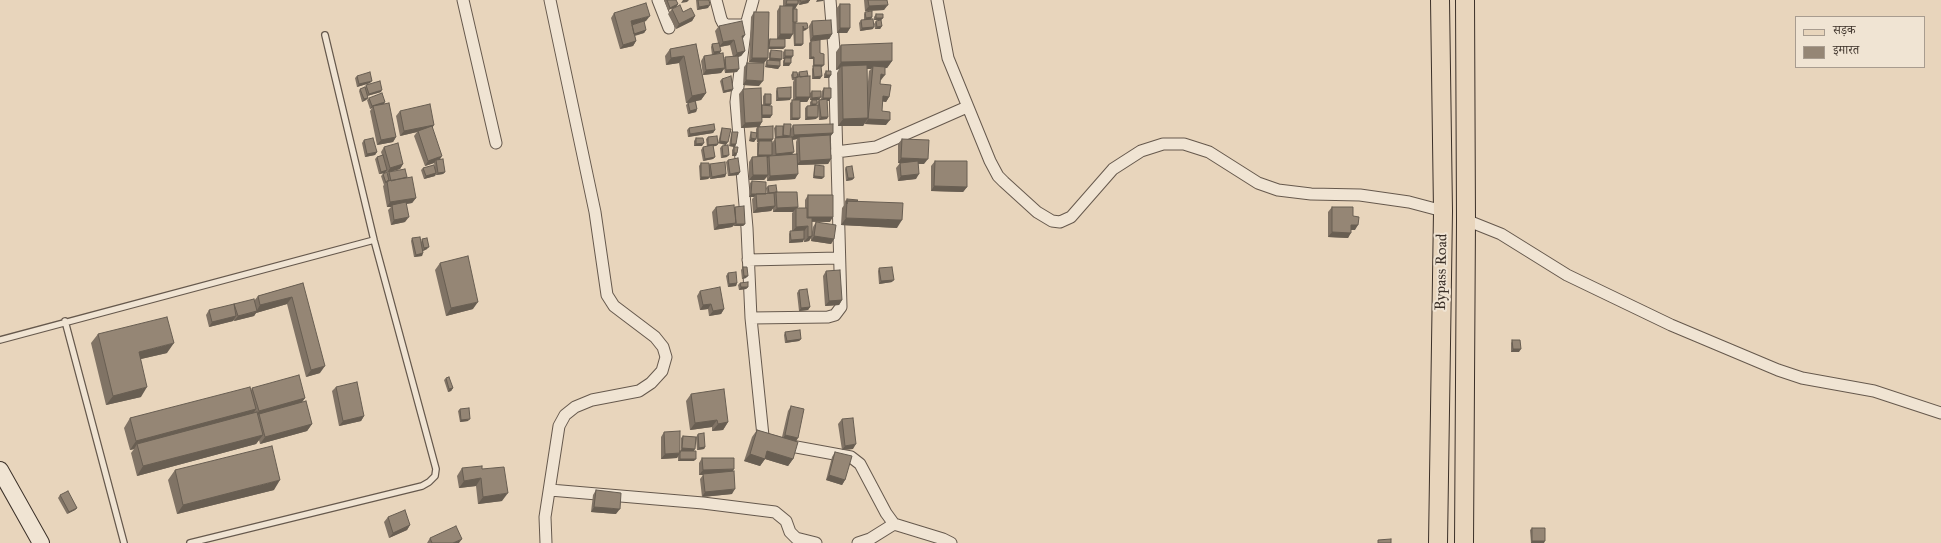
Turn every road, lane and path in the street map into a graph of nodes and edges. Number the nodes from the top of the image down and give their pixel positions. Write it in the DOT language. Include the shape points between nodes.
graph roads {
  1 [pos="463,0"];
  2 [pos="550,0"];
  3 [pos="658,0"];
  4 [pos="716,0"];
  5 [pos="753,0"];
  6 [pos="830,0"];
  7 [pos="937,0"];
  8 [pos="1440,0"];
  9 [pos="1465,0"];
  10 [pos="746,25"];
  11 [pos="669,28"];
  12 [pos="325,35"];
  13 [pos="967,107"];
  14 [pos="496,143"];
  15 [pos="836,152"];
  16 [pos="1443,211"];
  17 [pos="1466,220"];
  18 [pos="374,240"];
  19 [pos="839,258"];
  20 [pos="748,260"];
  21 [pos="751,318"];
  22 [pos="65,321"];
  23 [pos="0,340"];
  24 [pos="1941,413"];
  25 [pos="0,470"];
  26 [pos="550,490"];
  27 [pos="894,524"];
  28 [pos="41,543"];
  29 [pos="124,543"];
  30 [pos="190,543"];
  31 [pos="546,543"];
  32 [pos="816,543"];
  33 [pos="858,543"];
  34 [pos="951,543"];
  35 [pos="1438,543"];
  36 [pos="1464,543"];
  1 -- 14 [label="street"];
  2 -- 26 [label="street" via="595,212 607,295 614,306 655,338 663,347 666,357 662,371 651,383 639,390 592,400 575,407 565,415 559,426"];
  3 -- 11 [label="street"];
  4 -- 10 [label="street" via="723,23"];
  5 -- 10 [label="street"];
  6 -- 15 [label="street" via="834,49"];
  7 -- 13 [label="street" via="948,58"];
  8 -- 16 [label="main road, Bypass Road"];
  9 -- 17 [label="main road, Bypass Road"];
  10 -- 20 [label="street" via="736,102"];
  12 -- 18 [label="lane"];
  13 -- 15 [label="street" via="876,147"];
  13 -- 16 [label="street" via="998,176 1037,212 1052,221 1066,221 1113,169 1141,151 1163,144 1184,144 1209,152 1258,183 1278,190 1409,202"];
  15 -- 19 [label="street"];
  16 -- 35 [label="main road, Bypass Road"];
  17 -- 24 [label="street" via="1501,234 1567,275 1671,325 1778,370 1802,378 1874,391"];
  17 -- 36 [label="main road, Bypass Road"];
  18 -- 22 [label="lane"];
  18 -- 30 [label="lane" via="436,469 435,476 422,486"];
  19 -- 20 [label="street"];
  19 -- 21 [label="street" via="841,306 835,315"];
  20 -- 21 [label="street"];
  21 -- 27 [label="street" via="765,440 856,460"];
  22 -- 23 [label="lane"];
  22 -- 29 [label="lane"];
  25 -- 28 [label="main road"];
  26 -- 31 [label="street" via="545,517"];
  26 -- 32 [label="street" via="775,512 786,521 790,532 796,538"];
  27 -- 33 [label="street" via="870,539"];
  27 -- 34 [label="street"];
}
